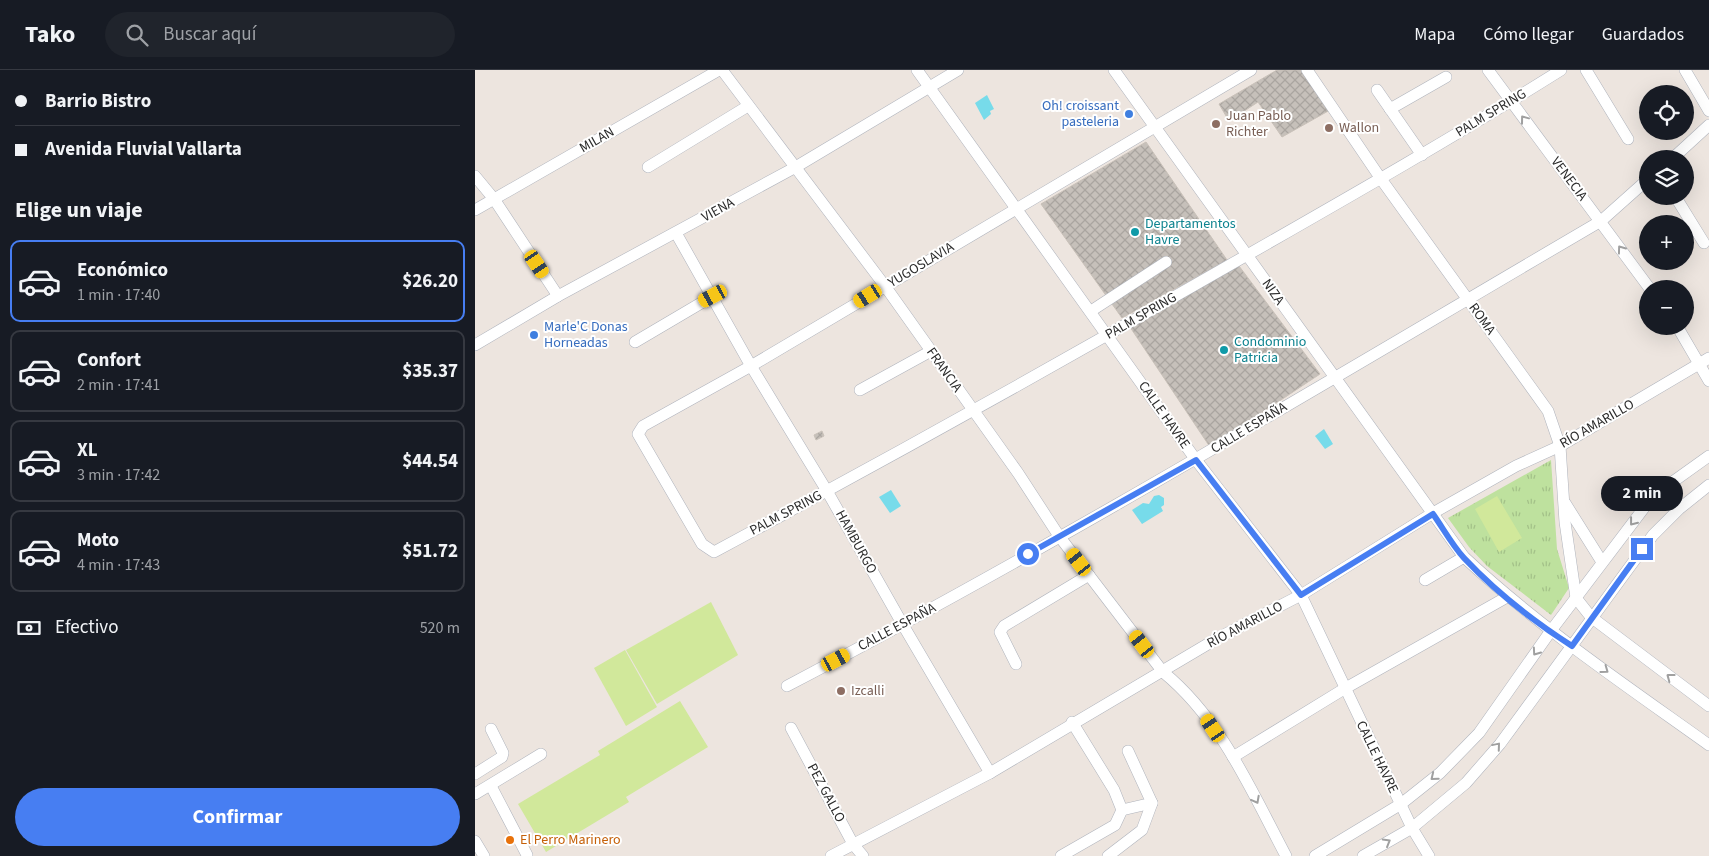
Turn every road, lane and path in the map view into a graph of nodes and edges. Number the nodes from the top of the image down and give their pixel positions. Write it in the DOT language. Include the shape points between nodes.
graph roads {
  1 [pos="721,70"];
  2 [pos="917,70"];
  3 [pos="958,70"];
  4 [pos="1114,70"];
  5 [pos="1251,70"];
  6 [pos="1307,70"];
  7 [pos="1488,70"];
  8 [pos="1561,70"];
  9 [pos="1587,70"];
  10 [pos="1685,70"];
  11 [pos="1446,77"];
  12 [pos="929,87"];
  13 [pos="1377,90"];
  14 [pos="1511,101"];
  15 [pos="747,106"];
  16 [pos="1390,109"];
  17 [pos="1709,111"];
  18 [pos="1709,124"];
  19 [pos="1154,128"];
  20 [pos="1628,139"];
  21 [pos="1682,150"];
  22 [pos="1421,155"];
  23 [pos="648,167"];
  24 [pos="795,168"];
  25 [pos="475,176"];
  26 [pos="1381,179"];
  27 [pos="1639,187"];
  28 [pos="494,199"];
  29 [pos="1681,205"];
  30 [pos="1017,208"];
  31 [pos="475,210"];
  32 [pos="1601,221"];
  33 [pos="676,233"];
  34 [pos="1704,243"];
  35 [pos="1247,255"];
  36 [pos="1166,262"];
  37 [pos="1644,280"];
  38 [pos="885,286"];
  39 [pos="559,296"];
  40 [pos="713,296"];
  41 [pos="1467,299"];
  42 [pos="1091,311"];
  43 [pos="1108,335"];
  44 [pos="1684,335"];
  45 [pos="635,342"];
  46 [pos="475,345"];
  47 [pos="931,351"];
  48 [pos="1705,360"];
  49 [pos="751,366"];
  50 [pos="1333,378"];
  51 [pos="1709,381"];
  52 [pos="860,390"];
  53 [pos="972,410"];
  54 [pos="1560,446"];
  55 [pos="1709,456"];
  56 [pos="1196,460"];
  57 [pos="1709,485"];
  58 [pos="827,491"];
  59 [pos="1564,501"];
  60 [pos="1433,514"];
  61 [pos="1059,536"];
  62 [pos="714,552"];
  63 [pos="1463,557"];
  64 [pos="1602,562"];
  65 [pos="1089,575"];
  66 [pos="1425,580"];
  67 [pos="1301,595"];
  68 [pos="1507,597"];
  69 [pos="1576,598"];
  70 [pos="1591,617"];
  71 [pos="903,625"];
  72 [pos="1550,632"];
  73 [pos="1572,646"];
  74 [pos="1016,664"];
  75 [pos="1163,672"];
  76 [pos="787,686"];
  77 [pos="1344,689"];
  78 [pos="1709,706"];
  79 [pos="1072,722"];
  80 [pos="791,728"];
  81 [pos="491,729"];
  82 [pos="1709,745"];
  83 [pos="1128,750"];
  84 [pos="541,754"];
  85 [pos="1233,757"];
  86 [pos="991,772"];
  87 [pos="475,774"];
  88 [pos="491,786"];
  89 [pos="475,794"];
  90 [pos="1152,803"];
  91 [pos="1401,804"];
  92 [pos="1122,810"];
  93 [pos="1412,828"];
  94 [pos="475,841"];
  95 [pos="853,844"];
  96 [pos="527,855"];
  97 [pos="484,856"];
  98 [pos="831,856"];
  99 [pos="863,856"];
  100 [pos="1061,856"];
  101 [pos="1108,856"];
  102 [pos="1286,856"];
  103 [pos="1315,856"];
  104 [pos="1363,856"];
  105 [pos="1429,856"];
  1 -- 15 [label="street, FRANCIA"];
  1 -- 28 [label="street, MILAN"];
  2 -- 12 [label="street, CALLE HAVRE"];
  3 -- 12 [label="street, VIENA"];
  4 -- 19 [label="street, NIZA"];
  5 -- 19 [label="street, YUGOSLAVIA"];
  6 -- 26 [label="street, ROMA"];
  7 -- 14 [label="street, VENECIA"];
  8 -- 14 [label="street, PALM SPRING"];
  9 -- 20 [label="street"];
  10 -- 17 [label="street"];
  11 -- 16 [label="street"];
  12 -- 24 [label="street, VIENA"];
  12 -- 30 [label="street, CALLE HAVRE"];
  13 -- 16 [label="street"];
  14 -- 22 [label="street, PALM SPRING"];
  32 -- 14 [label="street, VENECIA, one-way"];
  15 -- 23 [label="street"];
  15 -- 24 [label="street, FRANCIA"];
  16 -- 22 [label="street"];
  18 -- 21 [label="street"];
  19 -- 30 [label="street, YUGOSLAVIA"];
  19 -- 35 [label="street, NIZA"];
  22 -- 26 [label="street, PALM SPRING"];
  24 -- 33 [label="street, VIENA"];
  24 -- 38 [label="street, FRANCIA"];
  25 -- 28 [label="street"];
  26 -- 35 [label="street, PALM SPRING"];
  26 -- 41 [label="street, ROMA"];
  27 -- 32 [label="street, CALLE ESPAÑA"];
  28 -- 31 [label="street, MILAN"];
  28 -- 39 [label="street"];
  29 -- 34 [label="street"];
  30 -- 38 [label="street, YUGOSLAVIA"];
  30 -- 42 [label="street, CALLE HAVRE"];
  37 -- 32 [label="street, VENECIA, one-way"];
  32 -- 41 [label="street, CALLE ESPAÑA"];
  33 -- 39 [label="street, VIENA"];
  33 -- 40 [label="street, HAMBURGO"];
  35 -- 43 [label="street, PALM SPRING"];
  35 -- 50 [label="street, NIZA"];
  36 -- 42 [label="street"];
  38 -- 47 [label="street, FRANCIA"];
  38 -- 49 [label="street, YUGOSLAVIA"];
  39 -- 46 [label="street, VIENA"];
  40 -- 45 [label="street"];
  40 -- 49 [label="street, HAMBURGO"];
  41 -- 50 [label="street, CALLE ESPAÑA"];
  41 -- 54 [label="street, ROMA" via="1547,411"];
  42 -- 43 [label="street, CALLE HAVRE"];
  43 -- 53 [label="street, PALM SPRING"];
  43 -- 56 [label="street, CALLE HAVRE"];
  44 -- 48 [label="street"];
  47 -- 52 [label="street"];
  47 -- 53 [label="street, FRANCIA"];
  48 -- 51 [label="street"];
  48 -- 54 [label="street, RÍO AMARILLO"];
  49 -- 58 [label="street, HAMBURGO"];
  49 -- 62 [label="street, YUGOSLAVIA" via="643,426 638,434 702,544"];
  50 -- 56 [label="street, CALLE ESPAÑA"];
  50 -- 60 [label="street, NIZA"];
  53 -- 58 [label="street, PALM SPRING"];
  53 -- 61 [label="street, FRANCIA" via="1018,472"];
  54 -- 59 [label="street, ROMA"];
  54 -- 60 [label="street, RÍO AMARILLO" via="1516,466"];
  55 -- 64 [label="street, one-way" via="1653,496"];
  56 -- 61 [label="street, CALLE ESPAÑA"];
  56 -- 67 [label="street, CALLE HAVRE"];
  57 -- 70 [label="street" via="1653,535"];
  58 -- 62 [label="street, PALM SPRING"];
  58 -- 71 [label="street, HAMBURGO"];
  59 -- 64 [label="street"];
  59 -- 69 [label="street, ROMA"];
  60 -- 63 [label="street, NIZA"];
  60 -- 67 [label="street, RÍO AMARILLO"];
  61 -- 65 [label="street, FRANCIA"];
  61 -- 71 [label="street, CALLE ESPAÑA"];
  63 -- 66 [label="street"];
  63 -- 68 [label="street, NIZA"];
  64 -- 69 [label="street"];
  65 -- 74 [label="street" via="1004,626 1000,632"];
  65 -- 75 [label="street, FRANCIA"];
  67 -- 75 [label="street, RÍO AMARILLO" via="1218,638"];
  67 -- 77 [label="street, CALLE HAVRE"];
  68 -- 72 [label="street, NIZA"];
  68 -- 77 [label="street"];
  69 -- 70 [label="street"];
  69 -- 72 [label="street"];
  70 -- 73 [label="street"];
  78 -- 70 [label="street, one-way"];
  71 -- 76 [label="street, CALLE ESPAÑA"];
  71 -- 86 [label="street, HAMBURGO"];
  72 -- 73 [label="street, NIZA"];
  72 -- 91 [label="street, one-way" via="1479,733 1440,773"];
  73 -- 82 [label="street, NIZA, one-way"];
  93 -- 73 [label="street, one-way" via="1466,783 1500,744"];
  75 -- 79 [label="street, RÍO AMARILLO"];
  75 -- 85 [label="street, FRANCIA" via="1187,694"];
  77 -- 85 [label="street"];
  77 -- 91 [label="street, CALLE HAVRE"];
  79 -- 86 [label="street, RÍO AMARILLO"];
  79 -- 92 [label="street" via="1114,790"];
  80 -- 95 [label="street, PEZ GALLO"];
  81 -- 87 [label="street" via="502,757"];
  83 -- 90 [label="street"];
  84 -- 88 [label="street"];
  85 -- 102 [label="street, FRANCIA, one-way"];
  86 -- 95 [label="street, RÍO AMARILLO"];
  88 -- 89 [label="street"];
  88 -- 96 [label="street"];
  90 -- 92 [label="street"];
  90 -- 101 [label="street" via="1142,830"];
  91 -- 93 [label="street, CALLE HAVRE"];
  91 -- 103 [label="street"];
  92 -- 100 [label="street" via="1115,825"];
  104 -- 93 [label="street, one-way"];
  93 -- 105 [label="street, CALLE HAVRE"];
  94 -- 97 [label="street"];
  95 -- 98 [label="street, RÍO AMARILLO"];
  95 -- 99 [label="street, PEZ GALLO"];
}
